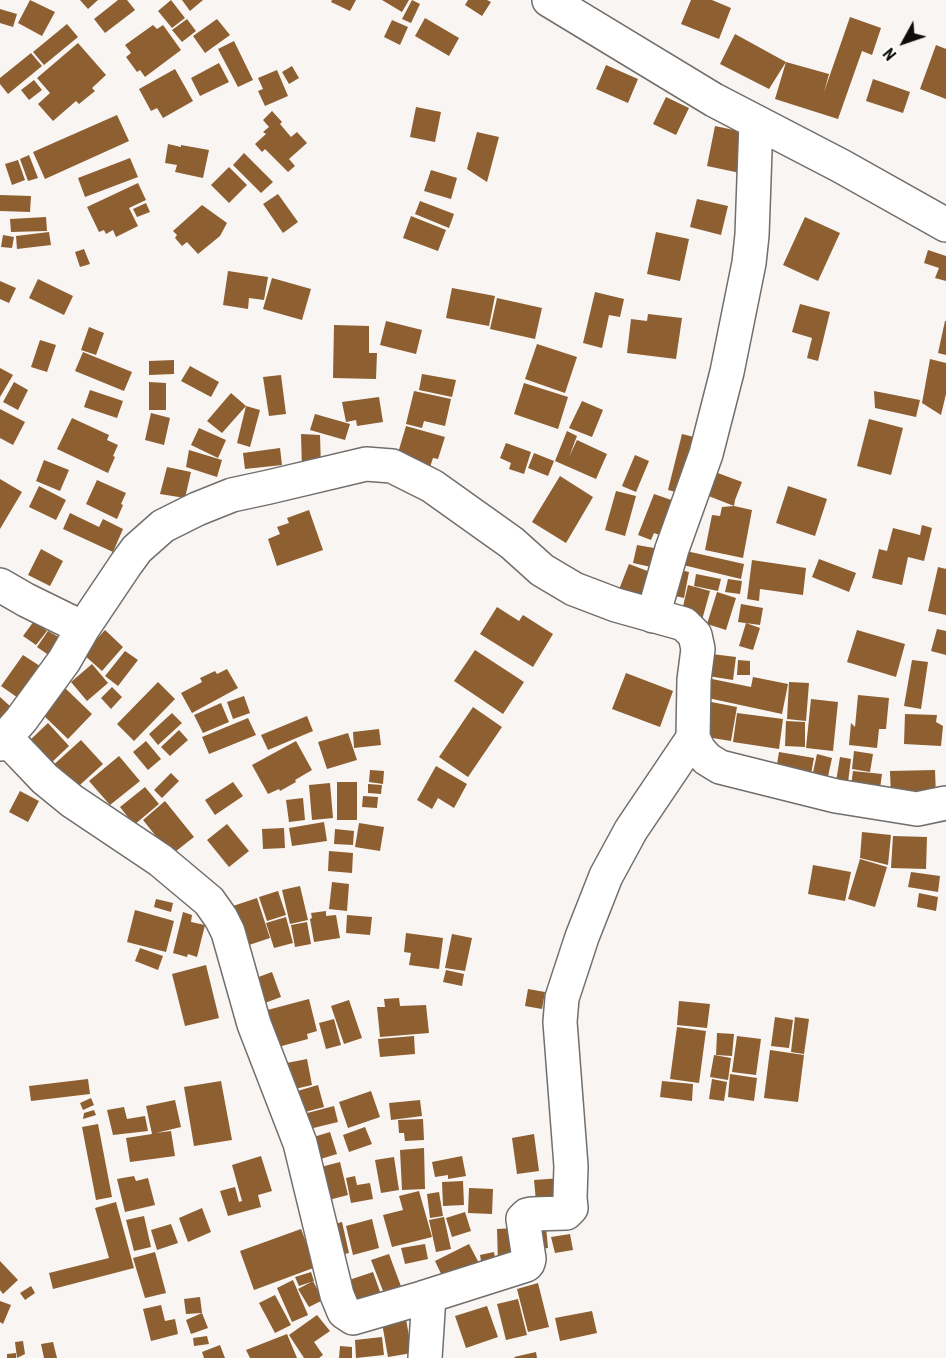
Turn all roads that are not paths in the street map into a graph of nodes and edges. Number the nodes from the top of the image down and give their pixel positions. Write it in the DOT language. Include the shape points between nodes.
graph roads {
  1 [pos="549,0"];
  2 [pos="756,122"];
  3 [pos="946,225"];
  4 [pos="0,585"];
  5 [pos="653,616"];
  6 [pos="83,628"];
  7 [pos="693,738"];
  8 [pos="3,741"];
  9 [pos="946,803"];
  10 [pos="429,1296"];
  11 [pos="425,1358"];
  1 -- 2 [label="street"];
  2 -- 3 [label="street"];
  2 -- 5 [label="street" via="749,264 727,372 706,454"];
  4 -- 6 [label="street"];
  5 -- 6 [label="street" via="574,589 542,570 512,543 432,486 392,466 366,464 232,495 163,526 137,549"];
  5 -- 7 [label="street" via="684,624 695,635 698,649"];
  6 -- 8 [label="street" via="64,661"];
  7 -- 9 [label="street" via="707,759 720,767 836,796 917,809"];
  7 -- 10 [label="street" via="631,830 606,876 562,998 560,1023 571,1208 566,1213 532,1214 523,1219 529,1259 526,1265"];
  8 -- 10 [label="street" via="80,807 160,860 209,901 221,918 254,1024 300,1143 344,1312 353,1318"];
  10 -- 11 [label="street"];
}
